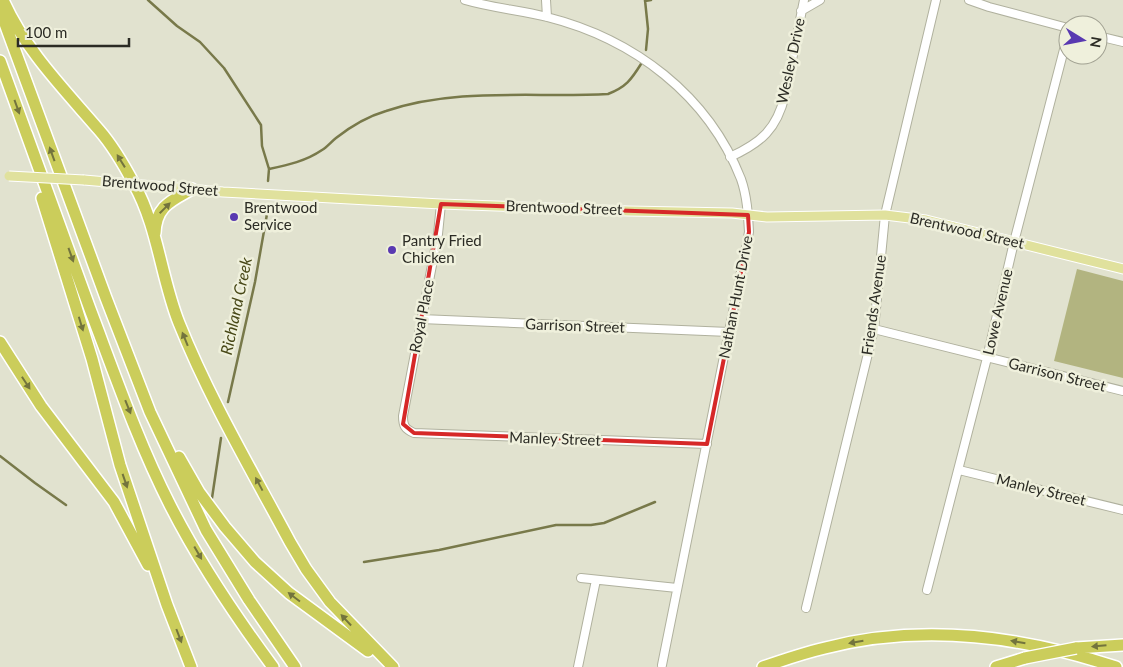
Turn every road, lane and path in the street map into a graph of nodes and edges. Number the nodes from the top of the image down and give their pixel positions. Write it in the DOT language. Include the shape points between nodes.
graph roads {
  1 [pos="3,0"];
  2 [pos="465,0"];
  3 [pos="546,0"];
  4 [pos="804,0"];
  5 [pos="820,0"];
  6 [pos="936,0"];
  7 [pos="969,0"];
  8 [pos="0,10"];
  9 [pos="801,11"];
  10 [pos="547,17"];
  11 [pos="1058,25"];
  12 [pos="1108,38"];
  13 [pos="1123,42"];
  14 [pos="0,61"];
  15 [pos="1060,65"];
  16 [pos="730,157"];
  17 [pos="35,160"];
  18 [pos="5,176"];
  19 [pos="134,183"];
  20 [pos="192,189"];
  21 [pos="441,204"];
  22 [pos="748,215"];
  23 [pos="885,215"];
  24 [pos="155,238"];
  25 [pos="1014,242"];
  26 [pos="1123,269"];
  27 [pos="421,320"];
  28 [pos="874,329"];
  29 [pos="729,332"];
  30 [pos="0,342"];
  31 [pos="987,358"];
  32 [pos="1123,391"];
  33 [pos="150,412"];
  34 [pos="405,428"];
  35 [pos="707,444"];
  36 [pos="959,470"];
  37 [pos="1123,510"];
  38 [pos="581,578"];
  39 [pos="596,580"];
  40 [pos="677,588"];
  41 [pos="927,590"];
  42 [pos="167,605"];
  43 [pos="806,608"];
  44 [pos="1123,645"];
  45 [pos="662,665"];
  46 [pos="191,667"];
  47 [pos="273,667"];
  48 [pos="295,667"];
  49 [pos="391,667"];
  50 [pos="578,667"];
  51 [pos="763,667"];
  52 [pos="996,667"];
  53 [pos="1116,667"];
  19 -- 1 [label="highway, one-way" via="100,131 32,50"];
  2 -- 10 [label="street, Nathan Hunt Drive"];
  3 -- 10 [label="street"];
  4 -- 9 [label="street, Wesley Drive"];
  5 -- 9 [label="street"];
  6 -- 23 [label="street, Friends Avenue"];
  7 -- 11 [label="street"];
  33 -- 8 [label="highway, one-way"];
  9 -- 16 [label="street, Wesley Drive" via="782,109 776,123 757,143"];
  10 -- 16 [label="street, Nathan Hunt Drive" via="606,38 653,65 694,104"];
  12 -- 13 [label="street"];
  14 -- 17 [label="highway, one-way"];
  15 -- 25 [label="street, Lowe Avenue"];
  16 -- 22 [label="street, Nathan Hunt Drive" via="741,180"];
  17 -- 42 [label="highway, one-way" via="38,184 92,359 120,465"];
  17 -- 47 [label="highway, one-way" via="109,359 170,506"];
  18 -- 19 [label="main road, Brentwood Street, bridge"];
  19 -- 20 [label="main road, Brentwood Street"];
  19 -- 24 [label="highway"];
  20 -- 21 [label="main road, Brentwood Street"];
  24 -- 20 [label="highway, one-way" via="155,224 161,209"];
  21 -- 22 [label="main road, Brentwood Street"];
  21 -- 27 [label="street, Royal Place"];
  22 -- 23 [label="main road, Brentwood Street"];
  22 -- 29 [label="street, Nathan Hunt Drive" via="750,232"];
  23 -- 25 [label="main road, Brentwood Street" via="926,220"];
  23 -- 28 [label="street, Friends Avenue"];
  49 -- 24 [label="highway, one-way" via="330,602 290,542 191,354 167,288"];
  25 -- 26 [label="main road, Brentwood Street"];
  25 -- 31 [label="street, Lowe Avenue"];
  27 -- 29 [label="street, Garrison Street"];
  27 -- 34 [label="street, Royal Place" via="403,416"];
  28 -- 31 [label="street, Garrison Street"];
  28 -- 43 [label="street, Friends Avenue"];
  29 -- 35 [label="street, Nathan Hunt Drive"];
  30 -- 42 [label="highway, one-way" via="41,406 114,502"];
  31 -- 32 [label="street, Garrison Street"];
  31 -- 36 [label="street, Lowe Avenue"];
  33 -- 48 [label="highway" via="206,530"];
  49 -- 33 [label="highway, one-way" via="289,593 255,562 198,492 166,432"];
  34 -- 35 [label="street, Manley Street" via="414,433"];
  35 -- 40 [label="street, Nathan Hunt Drive"];
  36 -- 37 [label="street, Manley Street"];
  36 -- 41 [label="street, Lowe Avenue"];
  38 -- 39 [label="street"];
  39 -- 40 [label="street"];
  39 -- 50 [label="street"];
  40 -- 45 [label="street, Nathan Hunt Drive"];
  42 -- 46 [label="highway, one-way"];
  44 -- 52 [label="highway, one-way, bridge" via="1076,648"];
  53 -- 51 [label="highway, one-way" via="1038,645 944,634 854,642"];
}
